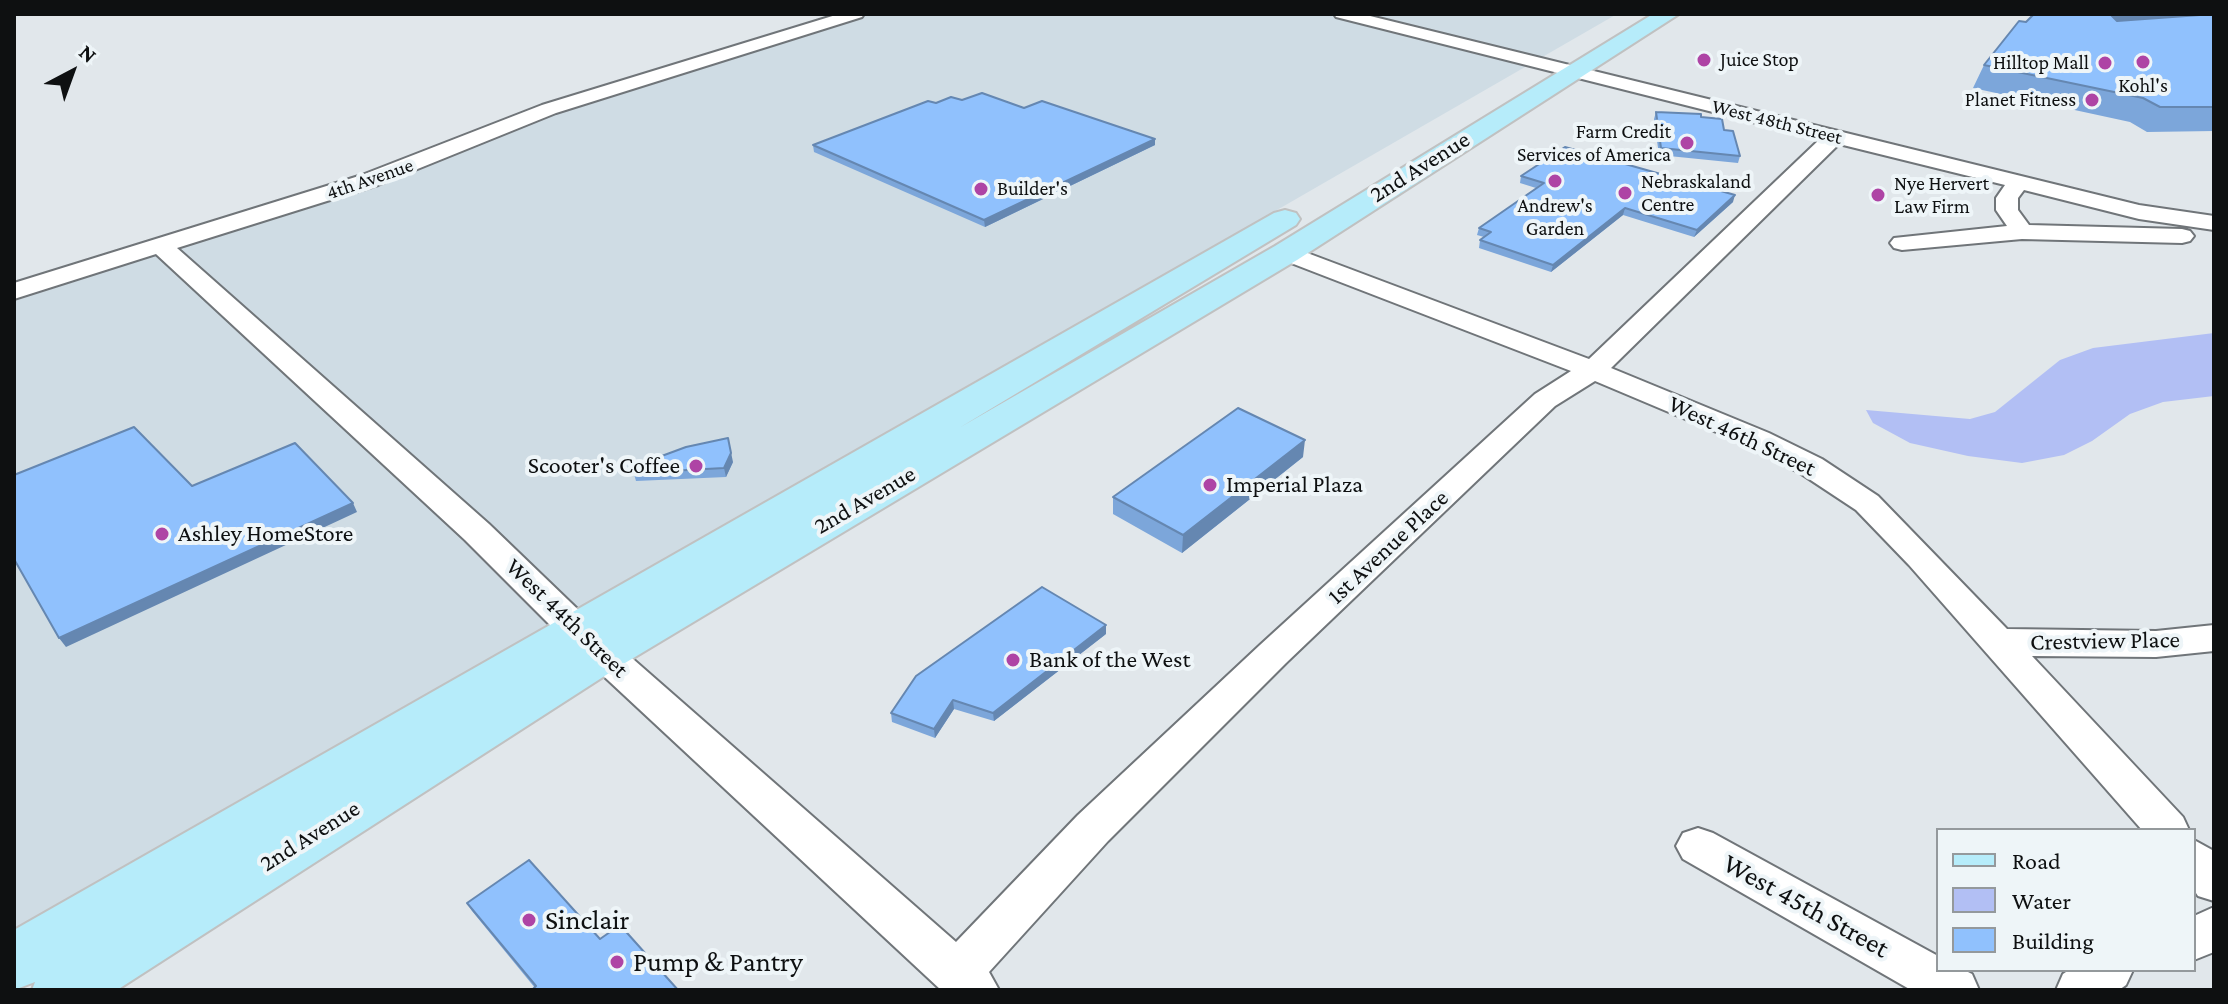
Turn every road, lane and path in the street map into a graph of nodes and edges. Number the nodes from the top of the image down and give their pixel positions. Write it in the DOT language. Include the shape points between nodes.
graph roads {
  1 [pos="856,14"];
  2 [pos="1342,14"];
  3 [pos="1409,14"];
  4 [pos="1634,14"];
  5 [pos="1668,14"];
  6 [pos="1385,25"];
  7 [pos="1560,68"];
  8 [pos="1834,137"];
  9 [pos="2018,182"];
  10 [pos="2214,223"];
  11 [pos="2022,232"];
  12 [pos="2187,236"];
  13 [pos="1902,243"];
  14 [pos="161,246"];
  15 [pos="1286,253"];
  16 [pos="14,291"];
  17 [pos="1593,370"];
  18 [pos="2214,638"];
  19 [pos="1995,642"];
  20 [pos="592,643"];
  21 [pos="2166,828"];
  22 [pos="1698,846"];
  23 [pos="2196,861"];
  24 [pos="2214,882"];
  25 [pos="2214,928"];
  26 [pos="2196,938"];
  27 [pos="14,962"];
  28 [pos="2106,972"];
  29 [pos="966,982"];
  30 [pos="63,990"];
  31 [pos="1955,990"];
  32 [pos="2080,990"];
  1 -- 14 [label="street, 4th Avenue" via="549,109 370,180"];
  2 -- 6 [label="street, West 48th Street"];
  3 -- 6 [label="street"];
  4 -- 7 [label="main road, 2nd Avenue"];
  5 -- 7 [label="main road, 2nd Avenue"];
  6 -- 7 [label="street, West 48th Street"];
  7 -- 8 [label="street, West 48th Street"];
  7 -- 15 [label="main road, 2nd Avenue"];
  7 -- 20 [label="main road, 2nd Avenue"];
  8 -- 9 [label="street, West 48th Street"];
  8 -- 17 [label="street, 1st Avenue Place"];
  9 -- 10 [label="street, West 48th Street" via="2139,212"];
  9 -- 11 [label="street" via="2007,198 2007,210"];
  11 -- 12 [label="street"];
  11 -- 13 [label="street"];
  14 -- 16 [label="street, 4th Avenue"];
  14 -- 20 [label="street, West 44th Street" via="467,522"];
  15 -- 17 [label="street, West 46th Street"];
  15 -- 20 [label="main road, 2nd Avenue"];
  17 -- 19 [label="street, West 46th Street" via="1758,439 1867,503"];
  17 -- 29 [label="street, 1st Avenue Place" via="1545,400 1093,828"];
  18 -- 19 [label="street, Crestview Place" via="2156,644"];
  19 -- 21 [label="street, West 46th Street"];
  20 -- 27 [label="main road, 2nd Avenue"];
  20 -- 29 [label="street, West 44th Street"];
  20 -- 30 [label="main road, 2nd Avenue"];
  22 -- 31 [label="street, West 45th Street"];
  23 -- 24 [label="street"];
  25 -- 26 [label="street"];
  28 -- 32 [label="street"];
}
